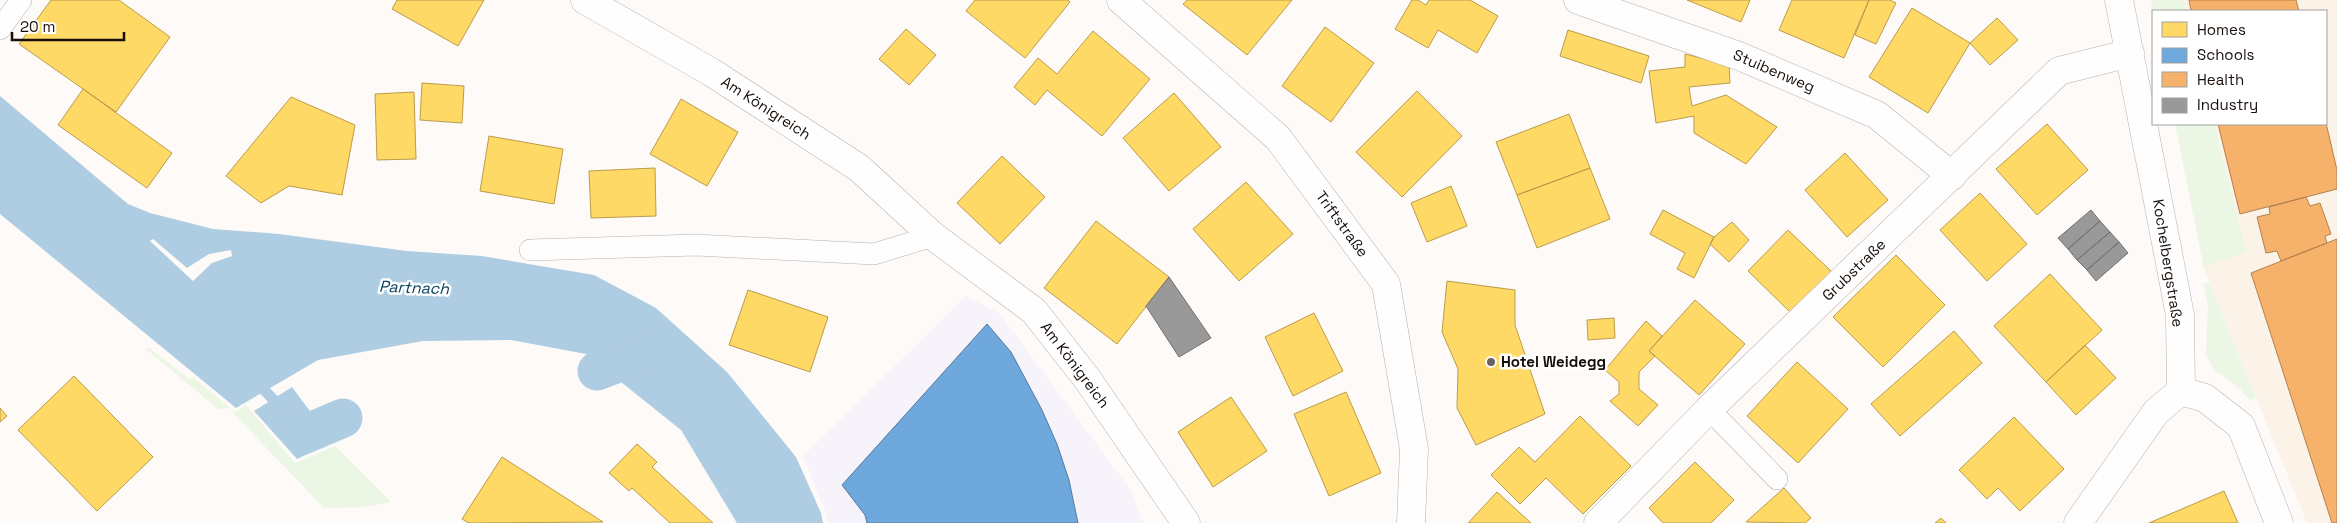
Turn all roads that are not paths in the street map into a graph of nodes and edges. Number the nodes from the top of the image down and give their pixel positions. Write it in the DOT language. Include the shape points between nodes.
graph roads {
  1 [pos="21,0"];
  2 [pos="584,0"];
  3 [pos="1121,0"];
  4 [pos="1578,0"];
  5 [pos="2119,0"];
  6 [pos="0,29"];
  7 [pos="2130,52"];
  8 [pos="1952,176"];
  9 [pos="933,236"];
  10 [pos="530,250"];
  11 [pos="2181,391"];
  12 [pos="1709,409"];
  13 [pos="1777,479"];
  14 [pos="1186,523"];
  15 [pos="1410,523"];
  16 [pos="1598,523"];
  17 [pos="2078,523"];
  18 [pos="2280,523"];
  1 -- 6 [label="lane"];
  2 -- 9 [label="street, Am Königreich" via="711,72 859,168"];
  3 -- 15 [label="street, Triftstraße" via="1278,138 1386,284 1414,449"];
  4 -- 8 [label="street, Stuibenweg" via="1739,56 1877,114"];
  5 -- 7 [label="street, Kochelbergstraße"];
  7 -- 8 [label="street, Grubstraße" via="2059,71"];
  7 -- 11 [label="street, Kochelbergstraße" via="2180,315"];
  8 -- 12 [label="street, Grubstraße"];
  9 -- 10 [label="lane" via="874,254 696,245"];
  9 -- 14 [label="street, Am Königreich" via="1034,311 1088,380"];
  11 -- 17 [label="street" via="2156,412"];
  11 -- 18 [label="street" via="2205,398 2241,426"];
  12 -- 13 [label="lane"];
  12 -- 16 [label="street, Grubstraße"];
}
